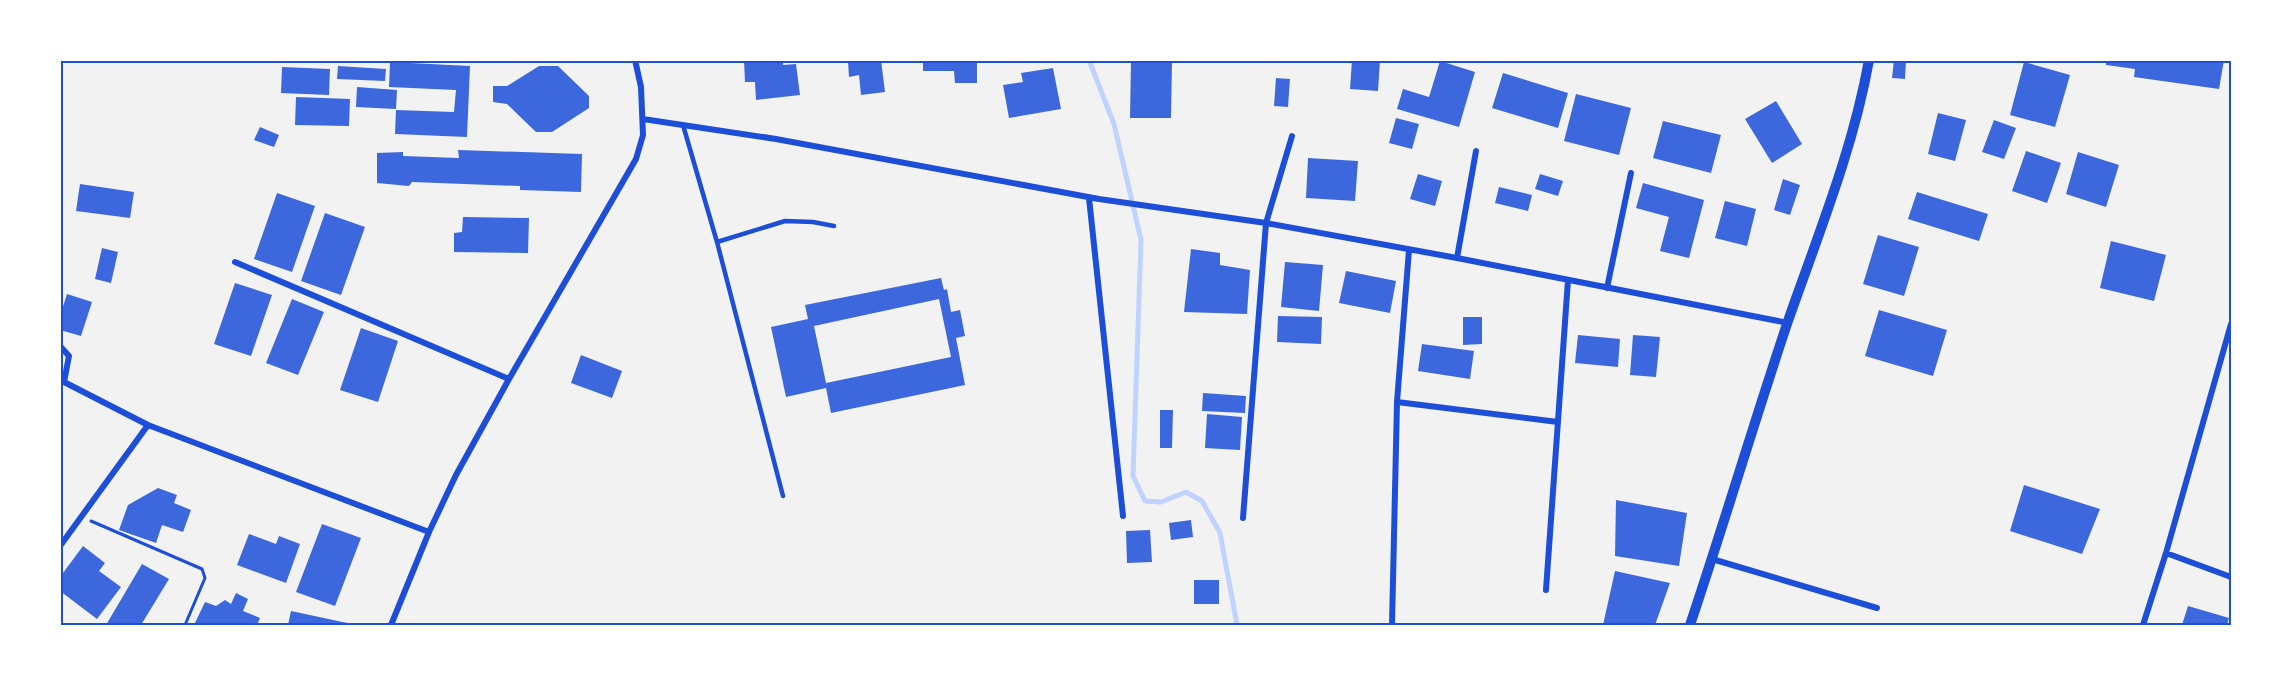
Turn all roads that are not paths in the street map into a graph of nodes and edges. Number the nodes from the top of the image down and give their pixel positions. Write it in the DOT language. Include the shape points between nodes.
graph roads {
  1 [pos="635,60"];
  2 [pos="1869,60"];
  3 [pos="643,119"];
  4 [pos="683,125"];
  5 [pos="1292,136"];
  6 [pos="1476,150"];
  7 [pos="1631,173"];
  8 [pos="1089,198"];
  9 [pos="1266,223"];
  10 [pos="834,226"];
  11 [pos="717,242"];
  12 [pos="1409,250"];
  13 [pos="1457,258"];
  14 [pos="235,262"];
  15 [pos="1568,280"];
  16 [pos="1607,288"];
  17 [pos="1788,322"];
  18 [pos="2231,324"];
  19 [pos="60,346"];
  20 [pos="509,379"];
  21 [pos="1396,402"];
  22 [pos="1558,422"];
  23 [pos="148,425"];
  24 [pos="783,496"];
  25 [pos="1123,516"];
  26 [pos="1243,518"];
  27 [pos="429,532"];
  28 [pos="60,546"];
  29 [pos="2166,553"];
  30 [pos="1712,559"];
  31 [pos="2231,577"];
  32 [pos="1546,590"];
  33 [pos="1877,608"];
  34 [pos="391,625"];
  35 [pos="1392,625"];
  36 [pos="1690,625"];
  37 [pos="2142,625"];
  1 -- 3 [label="street"];
  2 -- 17 [label="street" via="1844,161"];
  3 -- 4 [label="street"];
  3 -- 20 [label="street" via="636,159"];
  4 -- 8 [label="street"];
  4 -- 11 [label="lane"];
  5 -- 9 [label="street"];
  6 -- 13 [label="street"];
  7 -- 16 [label="street"];
  8 -- 9 [label="street"];
  8 -- 25 [label="street"];
  9 -- 12 [label="street"];
  9 -- 26 [label="street"];
  10 -- 11 [label="lane" via="785,221"];
  11 -- 24 [label="lane"];
  12 -- 13 [label="street"];
  12 -- 21 [label="street"];
  13 -- 15 [label="street"];
  14 -- 20 [label="street"];
  15 -- 16 [label="street"];
  15 -- 22 [label="street"];
  16 -- 17 [label="street"];
  17 -- 30 [label="street"];
  18 -- 29 [label="street"];
  19 -- 23 [label="street" via="70,362 64,382"];
  20 -- 27 [label="street"];
  21 -- 22 [label="street"];
  21 -- 35 [label="street"];
  22 -- 32 [label="street"];
  23 -- 27 [label="street"];
  23 -- 28 [label="street"];
  27 -- 34 [label="street"];
  29 -- 31 [label="street"];
  29 -- 37 [label="street"];
  30 -- 33 [label="street"];
  30 -- 36 [label="street"];
}
